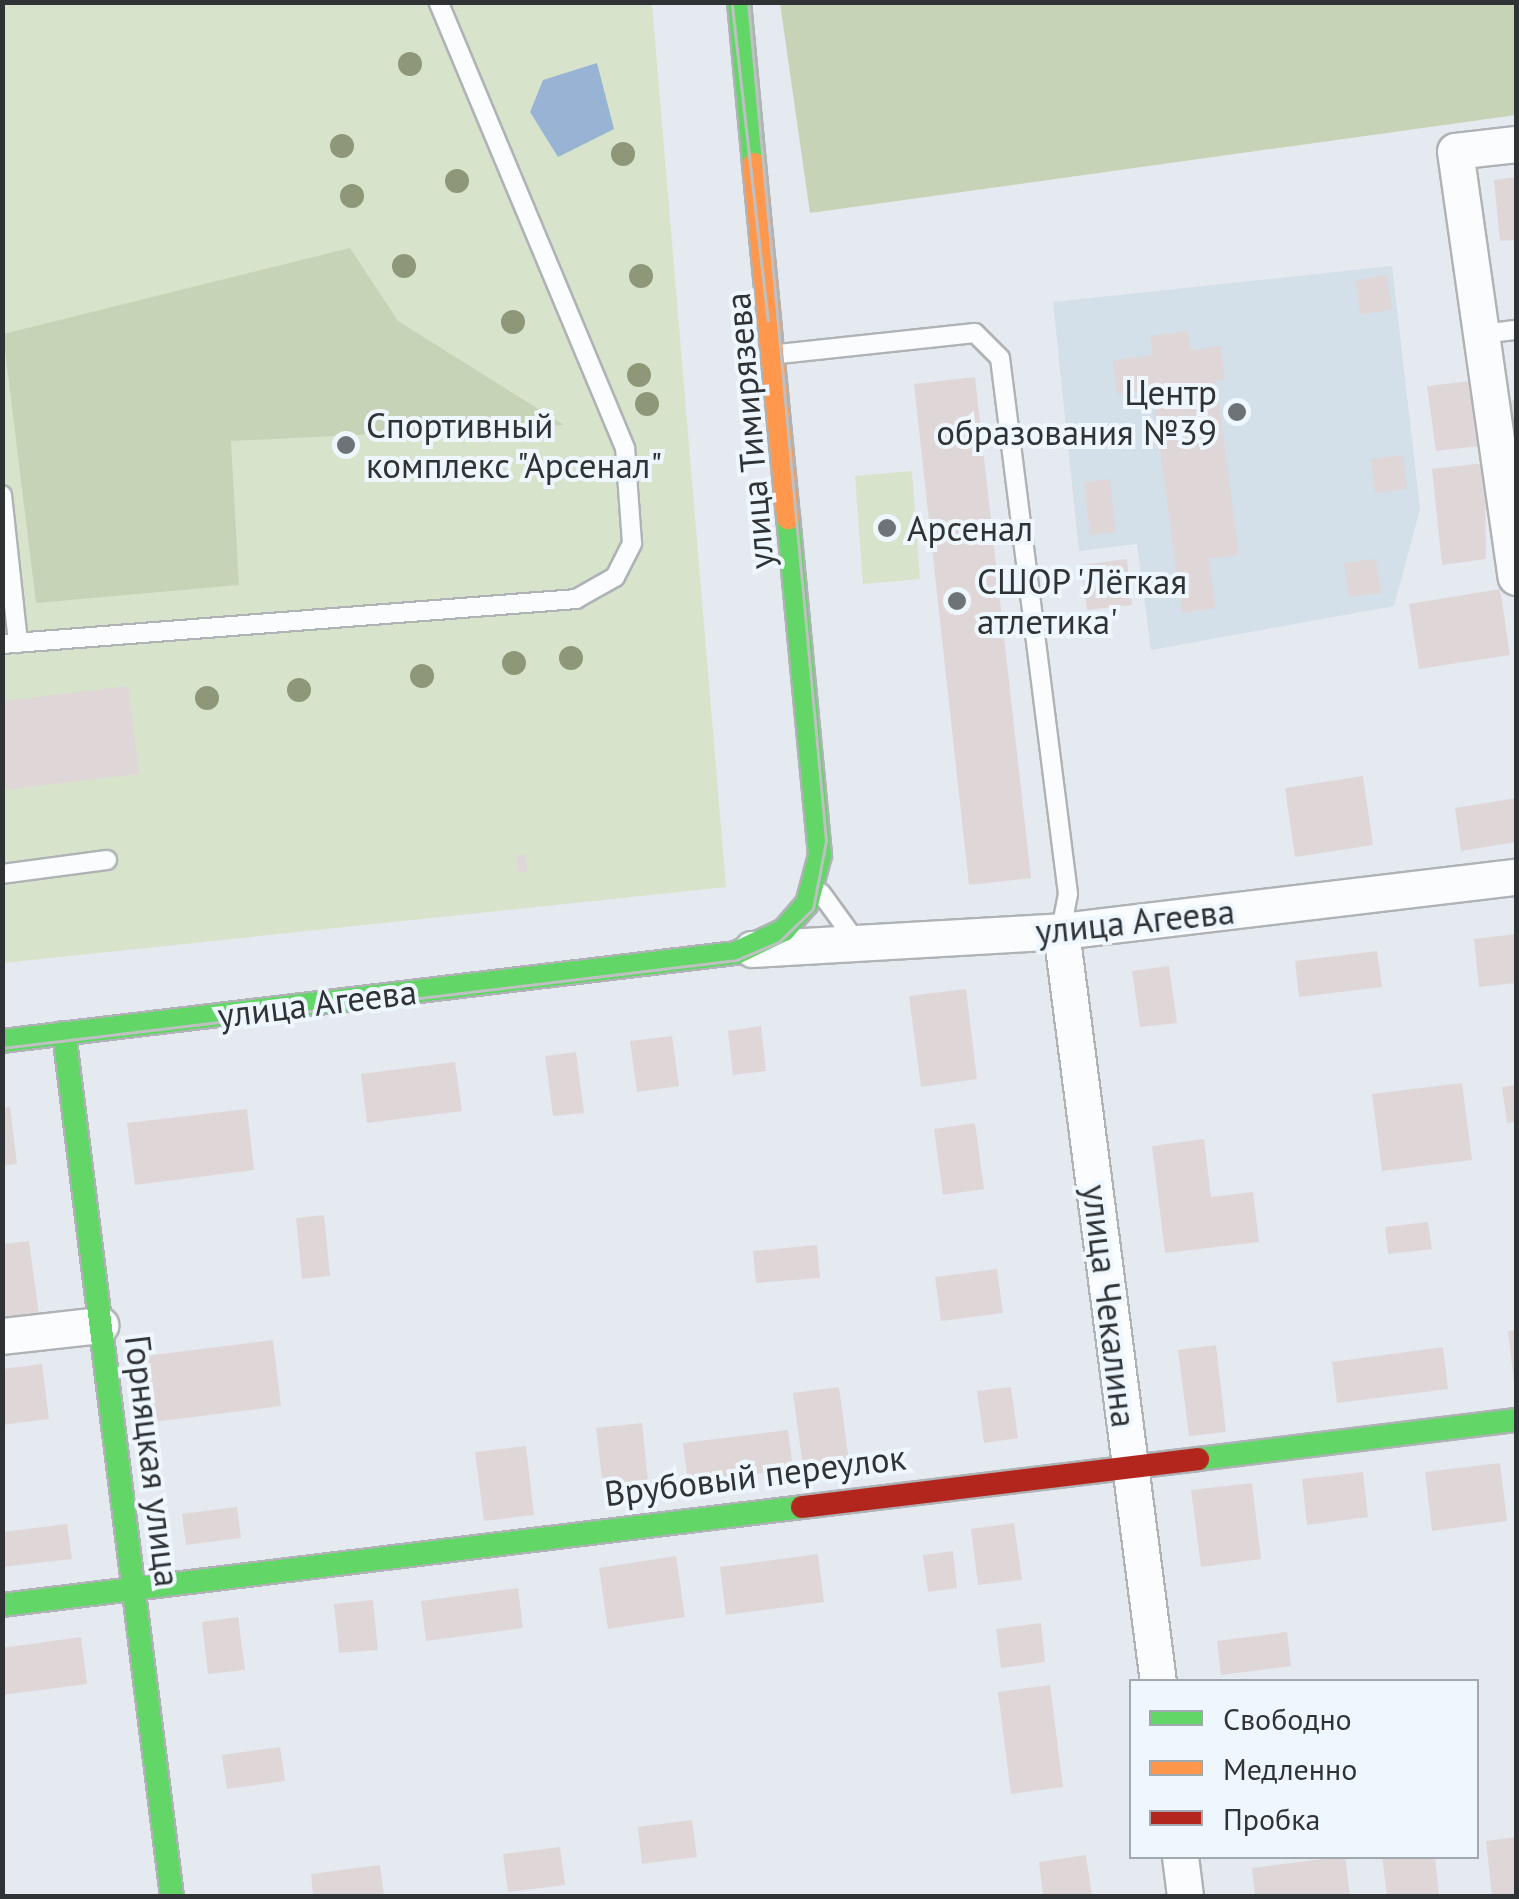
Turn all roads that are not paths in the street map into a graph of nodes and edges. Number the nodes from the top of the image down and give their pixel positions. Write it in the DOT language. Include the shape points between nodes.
graph roads {
  1 [pos="438,2"];
  2 [pos="739,4"];
  3 [pos="1516,144"];
  4 [pos="1499,332"];
  5 [pos="779,354"];
  6 [pos="2,495"];
  7 [pos="1516,577"];
  8 [pos="10,643"];
  9 [pos="820,855"];
  10 [pos="107,860"];
  11 [pos="2,874"];
  12 [pos="1516,877"];
  13 [pos="816,880"];
  14 [pos="1061,931"];
  15 [pos="860,943"];
  16 [pos="751,949"];
  17 [pos="64,1033"];
  18 [pos="2,1041"];
  19 [pos="100,1325"];
  20 [pos="2,1336"];
  21 [pos="1516,1420"];
  22 [pos="1130,1463"];
  23 [pos="133,1588"];
  24 [pos="2,1605"];
  25 [pos="1158,1679"];
  26 [pos="1180,1859"];
  27 [pos="172,1896"];
  28 [pos="1185,1896"];
  1 -- 8 [label="lane" via="625,448 632,543 615,577 576,599"];
  2 -- 5 [label="street, улица Тимирязева"];
  3 -- 4 [label="street" via="1455,151"];
  4 -- 7 [label="street"];
  5 -- 9 [label="street, улица Тимирязева"];
  5 -- 14 [label="lane" via="975,333 1000,358 1068,894"];
  6 -- 8 [label="lane"];
  9 -- 13 [label="street, улица Агеева"];
  10 -- 11 [label="lane"];
  12 -- 14 [label="street, улица Агеева"];
  13 -- 15 [label="lane" via="835,920"];
  13 -- 16 [label="street, улица Агеева" via="784,930"];
  14 -- 15 [label="street, улица Агеева"];
  14 -- 22 [label="street, улица Чекалина"];
  15 -- 16 [label="street, улица Агеева"];
  16 -- 17 [label="street, улица Агеева"];
  17 -- 18 [label="street, улица Агеева"];
  17 -- 19 [label="street, Горняцкая улица"];
  19 -- 20 [label="street"];
  19 -- 23 [label="street, Горняцкая улица"];
  21 -- 22 [label="street, Врубовый переулок"];
  22 -- 23 [label="street, Врубовый переулок"];
  22 -- 25 [label="street, улица Чекалина"];
  23 -- 24 [label="street, Врубовый переулок"];
  23 -- 27 [label="street, Горняцкая улица"];
  26 -- 28 [label="street"];
}
